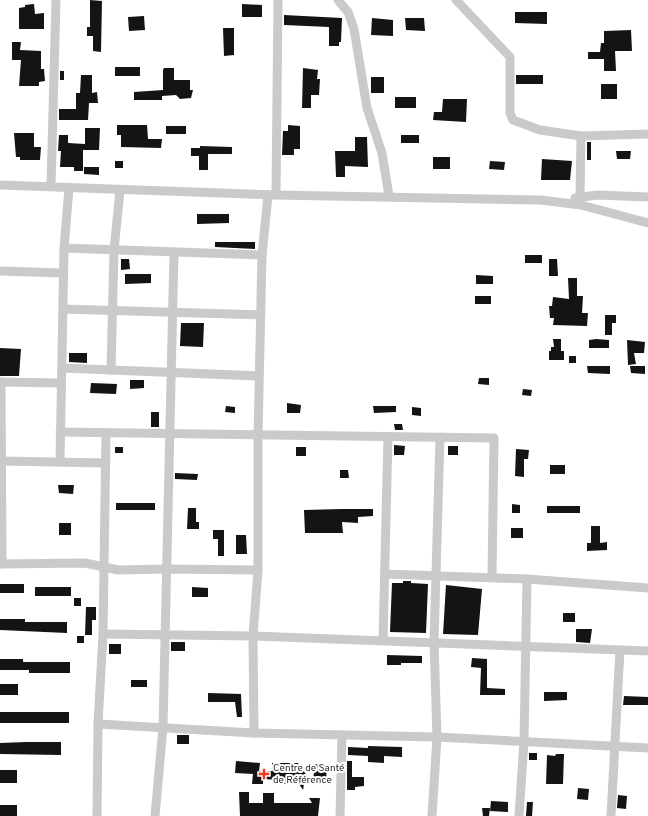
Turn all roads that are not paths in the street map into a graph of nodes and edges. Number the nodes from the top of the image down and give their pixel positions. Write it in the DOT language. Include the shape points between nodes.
graph roads {
  1 [pos="56,0"];
  2 [pos="278,0"];
  3 [pos="338,0"];
  4 [pos="456,0"];
  5 [pos="648,134"];
  6 [pos="581,136"];
  7 [pos="0,185"];
  8 [pos="51,186"];
  9 [pos="69,188"];
  10 [pos="120,190"];
  11 [pos="272,195"];
  12 [pos="389,196"];
  13 [pos="580,197"];
  14 [pos="648,197"];
  15 [pos="541,200"];
  16 [pos="648,223"];
  17 [pos="64,248"];
  18 [pos="114,250"];
  19 [pos="174,252"];
  20 [pos="262,255"];
  21 [pos="0,271"];
  22 [pos="63,273"];
  23 [pos="63,309"];
  24 [pos="113,311"];
  25 [pos="172,312"];
  26 [pos="261,315"];
  27 [pos="62,368"];
  28 [pos="111,370"];
  29 [pos="170,372"];
  30 [pos="259,376"];
  31 [pos="0,382"];
  32 [pos="61,384"];
  33 [pos="0,428"];
  34 [pos="60,432"];
  35 [pos="106,433"];
  36 [pos="169,434"];
  37 [pos="258,435"];
  38 [pos="388,437"];
  39 [pos="440,437"];
  40 [pos="0,461"];
  41 [pos="60,462"];
  42 [pos="106,463"];
  43 [pos="1,564"];
  44 [pos="103,566"];
  45 [pos="167,569"];
  46 [pos="258,570"];
  47 [pos="385,574"];
  48 [pos="436,575"];
  49 [pos="492,577"];
  50 [pos="527,579"];
  51 [pos="648,588"];
  52 [pos="103,634"];
  53 [pos="166,635"];
  54 [pos="253,636"];
  55 [pos="384,640"];
  56 [pos="434,642"];
  57 [pos="525,646"];
  58 [pos="620,650"];
  59 [pos="648,651"];
  60 [pos="98,724"];
  61 [pos="163,727"];
  62 [pos="254,733"];
  63 [pos="342,735"];
  64 [pos="437,737"];
  65 [pos="524,741"];
  66 [pos="616,748"];
  67 [pos="648,748"];
  68 [pos="97,816"];
  69 [pos="155,816"];
  70 [pos="340,816"];
  71 [pos="432,816"];
  72 [pos="520,816"];
  73 [pos="611,816"];
  1 -- 8 [label="street"];
  2 -- 11 [label="street"];
  3 -- 12 [label="street" via="348,12 354,29 367,108 382,153"];
  4 -- 6 [label="street" via="510,57 510,112 513,120 540,130"];
  5 -- 6 [label="street"];
  6 -- 13 [label="street"];
  7 -- 8 [label="street"];
  8 -- 9 [label="street"];
  9 -- 10 [label="street"];
  9 -- 17 [label="street"];
  10 -- 11 [label="street"];
  10 -- 18 [label="street"];
  11 -- 12 [label="street"];
  11 -- 20 [label="street"];
  12 -- 15 [label="street"];
  13 -- 14 [label="street"];
  13 -- 15 [label="street"];
  15 -- 16 [label="street" via="581,205"];
  17 -- 18 [label="street"];
  17 -- 22 [label="street"];
  18 -- 19 [label="street"];
  18 -- 24 [label="street"];
  19 -- 20 [label="street"];
  19 -- 25 [label="street"];
  20 -- 26 [label="street"];
  21 -- 22 [label="street"];
  22 -- 23 [label="street"];
  23 -- 24 [label="street"];
  23 -- 27 [label="street"];
  24 -- 25 [label="street"];
  24 -- 28 [label="street"];
  25 -- 26 [label="street"];
  25 -- 29 [label="street"];
  26 -- 30 [label="street"];
  27 -- 28 [label="street"];
  27 -- 32 [label="street"];
  28 -- 29 [label="street"];
  29 -- 30 [label="street"];
  29 -- 36 [label="street"];
  30 -- 37 [label="street"];
  31 -- 32 [label="street"];
  31 -- 33 [label="street"];
  32 -- 34 [label="street"];
  33 -- 40 [label="street"];
  34 -- 35 [label="street"];
  34 -- 41 [label="street"];
  35 -- 36 [label="street"];
  35 -- 42 [label="street"];
  36 -- 37 [label="street"];
  36 -- 45 [label="street"];
  37 -- 38 [label="street"];
  37 -- 46 [label="street"];
  38 -- 39 [label="street"];
  38 -- 47 [label="street"];
  39 -- 48 [label="street"];
  39 -- 49 [label="street" via="494,438"];
  40 -- 41 [label="street"];
  40 -- 43 [label="street"];
  41 -- 42 [label="street"];
  42 -- 44 [label="street"];
  43 -- 44 [label="street" via="85,563"];
  44 -- 45 [label="street" via="118,570"];
  44 -- 52 [label="street"];
  45 -- 46 [label="street"];
  45 -- 53 [label="street"];
  46 -- 54 [label="street"];
  47 -- 48 [label="street"];
  47 -- 55 [label="street"];
  48 -- 49 [label="street"];
  48 -- 56 [label="street"];
  49 -- 50 [label="street"];
  50 -- 51 [label="street"];
  50 -- 57 [label="street"];
  52 -- 53 [label="street"];
  52 -- 60 [label="street"];
  53 -- 54 [label="street"];
  53 -- 61 [label="street"];
  54 -- 55 [label="street"];
  54 -- 62 [label="street"];
  55 -- 56 [label="street"];
  56 -- 57 [label="street"];
  56 -- 64 [label="street"];
  57 -- 58 [label="street"];
  57 -- 65 [label="street"];
  58 -- 59 [label="street"];
  58 -- 66 [label="street"];
  60 -- 61 [label="street"];
  60 -- 68 [label="street"];
  61 -- 62 [label="street"];
  61 -- 69 [label="street"];
  62 -- 63 [label="street"];
  63 -- 64 [label="street"];
  63 -- 70 [label="street"];
  64 -- 65 [label="street"];
  64 -- 71 [label="street"];
  65 -- 66 [label="street"];
  65 -- 72 [label="street"];
  66 -- 67 [label="street"];
  66 -- 73 [label="street"];
}
